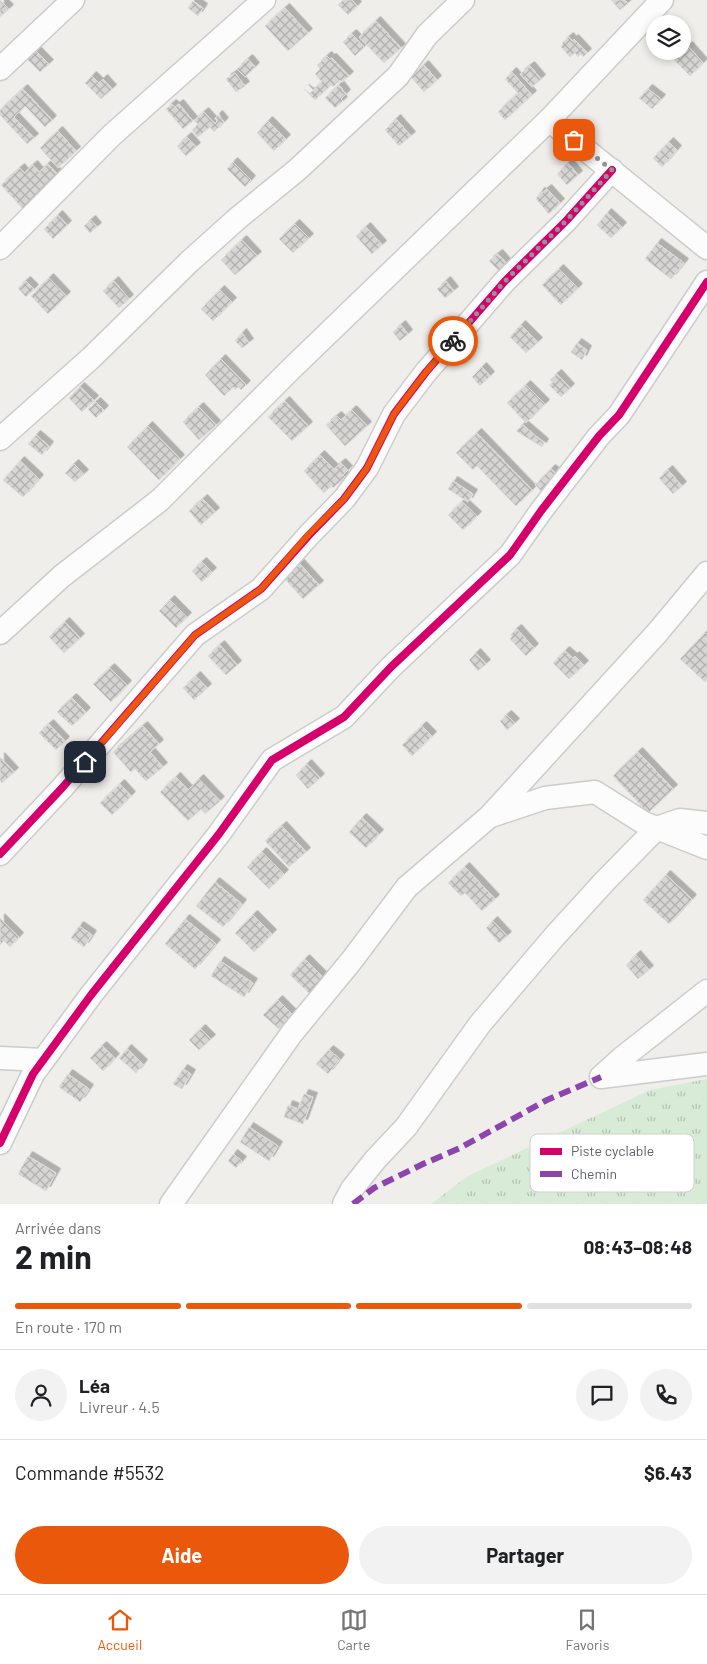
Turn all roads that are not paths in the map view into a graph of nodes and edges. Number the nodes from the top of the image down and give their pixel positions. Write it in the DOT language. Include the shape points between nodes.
graph roads {
  1 [pos="72,0"];
  2 [pos="264,0"];
  3 [pos="464,0"];
  4 [pos="662,0"];
  5 [pos="0,69"];
  6 [pos="549,120"];
  7 [pos="612,170"];
  8 [pos="0,248"];
  9 [pos="707,248"];
  10 [pos="707,282"];
  11 [pos="0,439"];
  12 [pos="707,572"];
  13 [pos="0,634"];
  14 [pos="490,816"];
  15 [pos="707,823"];
  16 [pos="657,828"];
  17 [pos="707,848"];
  18 [pos="0,854"];
  19 [pos="707,991"];
  20 [pos="0,1058"];
  21 [pos="43,1060"];
  22 [pos="707,1064"];
  23 [pos="2,1132"];
  24 [pos="171,1204"];
  25 [pos="344,1204"];
  1 -- 5 [label="street"];
  2 -- 8 [label="street" via="112,135"];
  3 -- 11 [label="street" via="427,35 398,76 297,170 189,262 91,358"];
  4 -- 6 [label="street"];
  6 -- 7 [label="street"];
  6 -- 13 [label="street" via="160,500 62,576"];
  7 -- 9 [label="street"];
  7 -- 18 [label="street" via="505,281 426,372 394,414 367,468 344,499 261,589 195,635"];
  10 -- 21 [label="street" via="619,415 541,511 510,556 391,667 344,717 272,760 219,834"];
  12 -- 14 [label="street" via="658,633"];
  14 -- 16 [label="street" via="545,798 595,792"];
  14 -- 24 [label="street" via="407,887 292,1034"];
  15 -- 16 [label="street" via="680,820"];
  16 -- 17 [label="street"];
  16 -- 25 [label="street" via="554,937 480,1024 406,1127 374,1160"];
  19 -- 22 [label="street" via="600,1077"];
  20 -- 21 [label="street"];
  21 -- 23 [label="street"];
}
